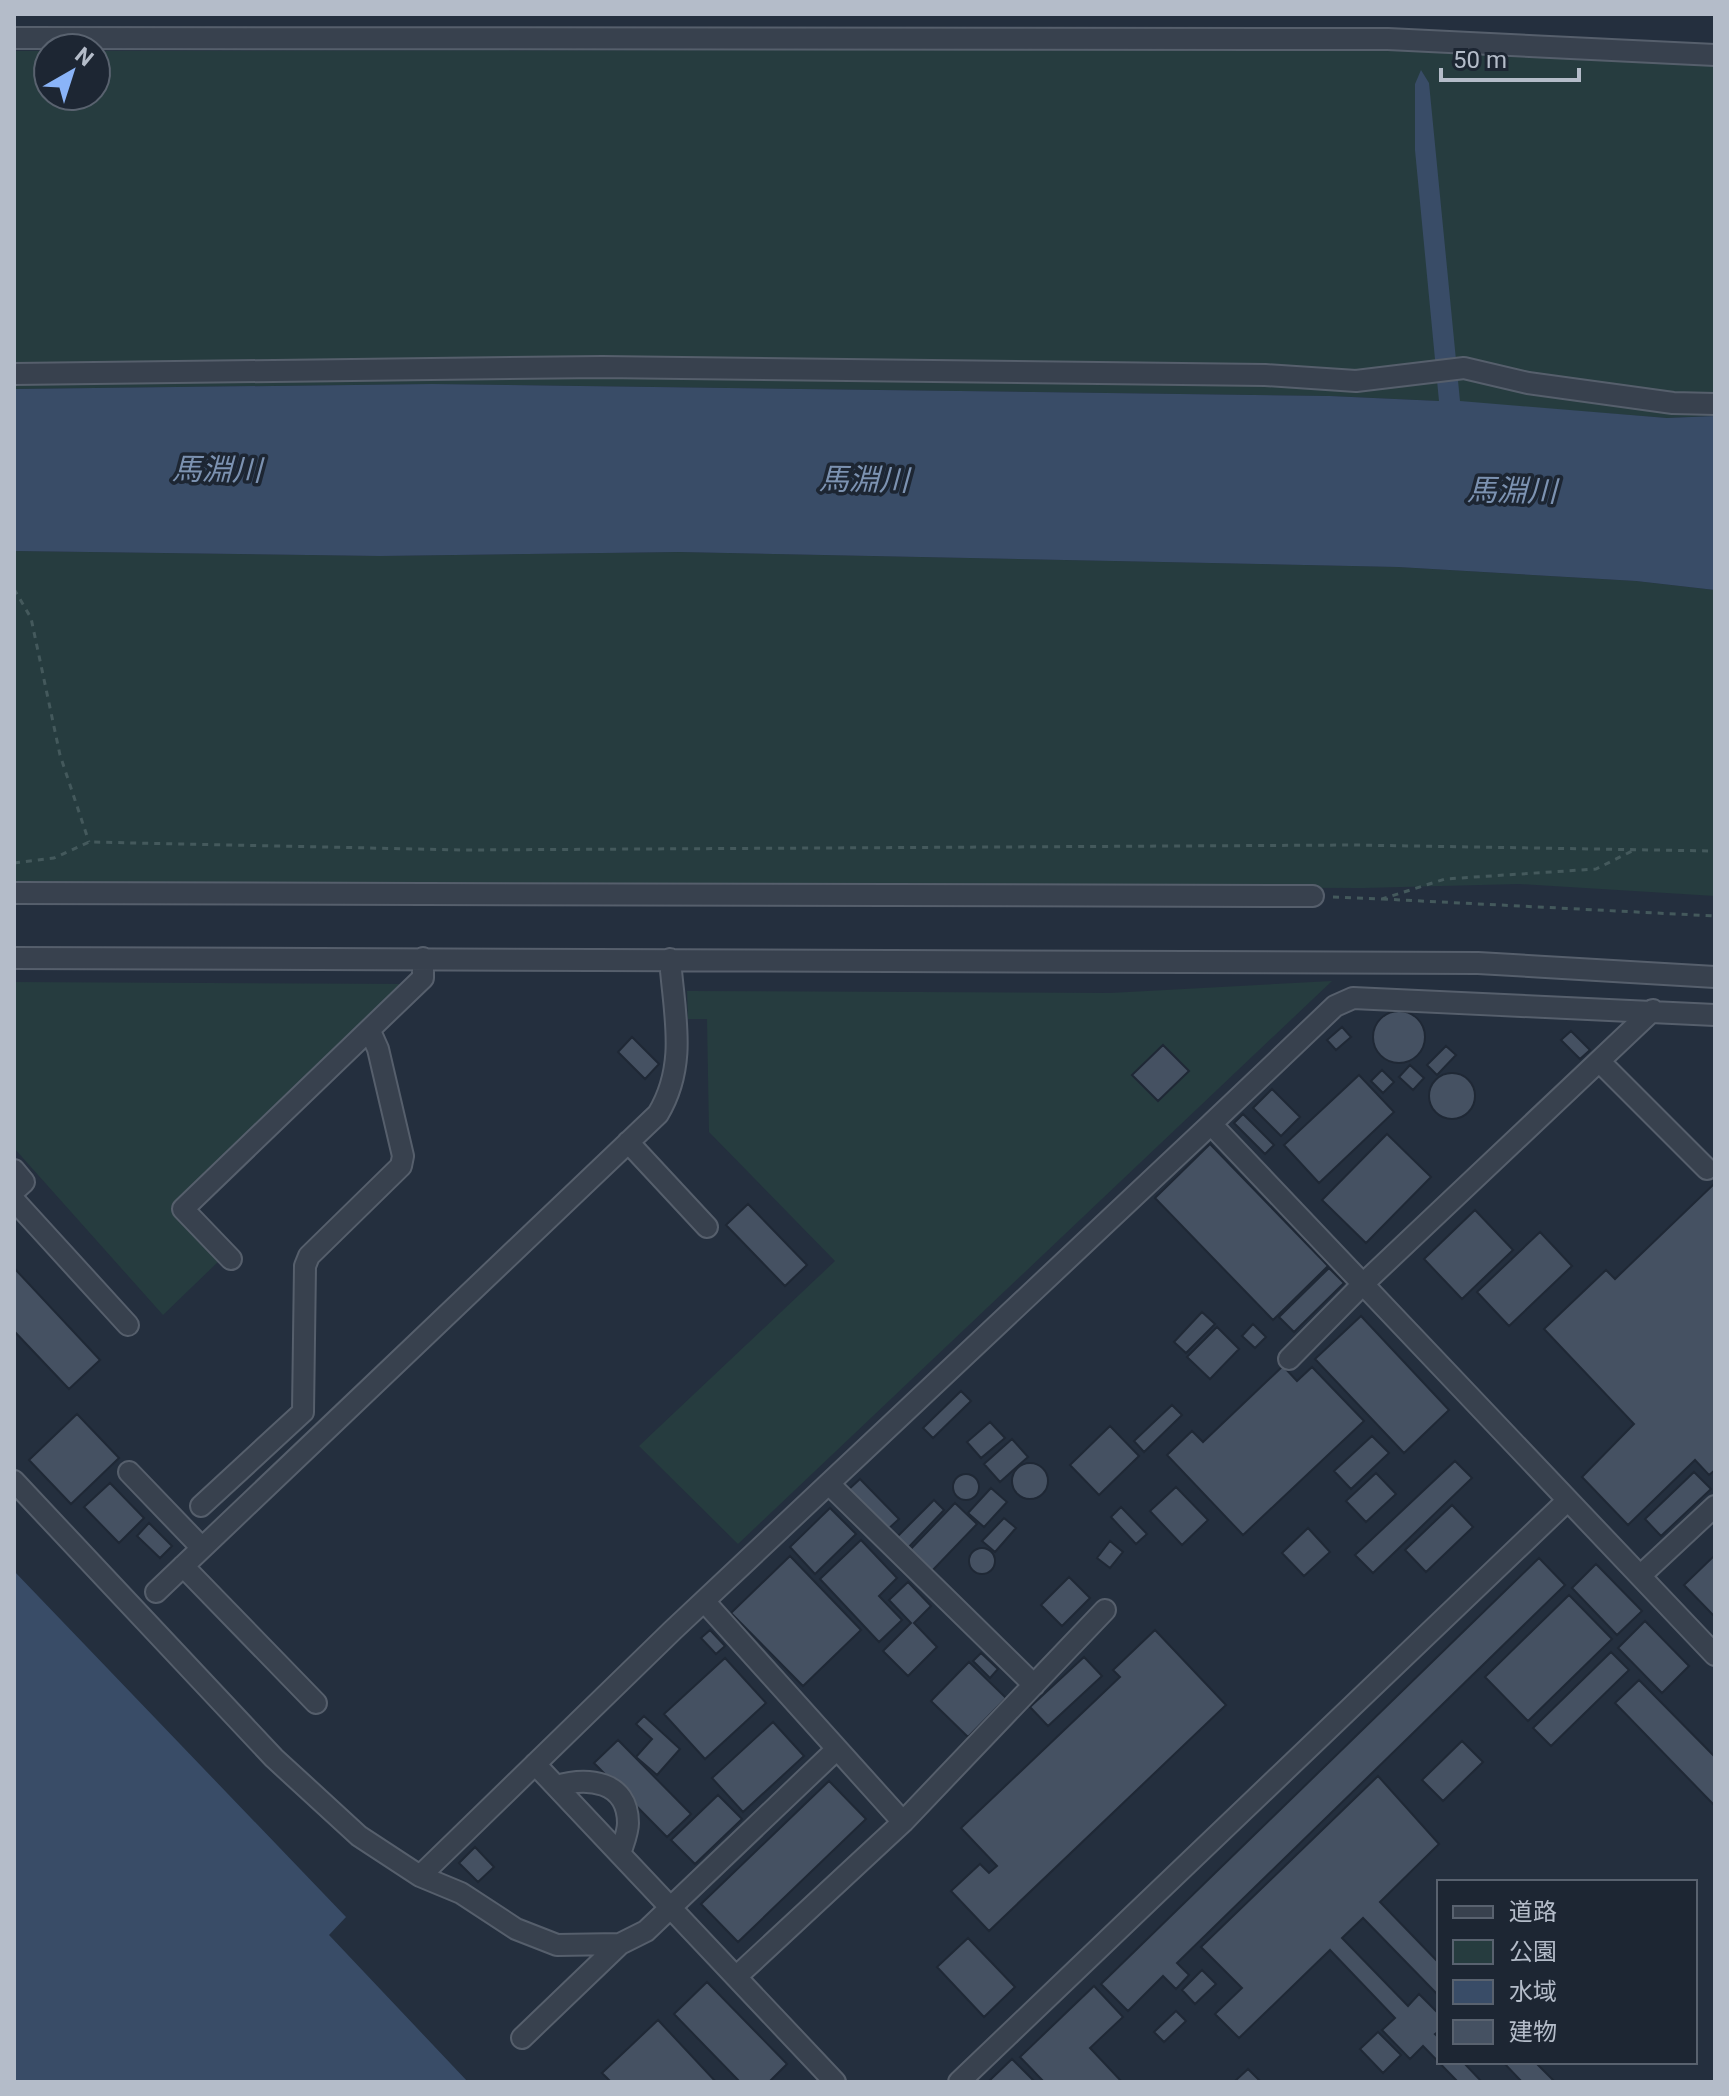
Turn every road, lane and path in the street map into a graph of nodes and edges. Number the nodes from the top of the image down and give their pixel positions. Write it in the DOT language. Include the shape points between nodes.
graph roads {
  1 [pos="14,38"];
  2 [pos="1715,41"];
  3 [pos="1632,51"];
  4 [pos="1715,55"];
  5 [pos="14,374"];
  6 [pos="1715,404"];
  7 [pos="14,589"];
  8 [pos="89,842"];
  9 [pos="1637,848"];
  10 [pos="1715,851"];
  11 [pos="14,863"];
  12 [pos="14,893"];
  13 [pos="1313,896"];
  14 [pos="1382,899"];
  15 [pos="1715,916"];
  16 [pos="14,958"];
  17 [pos="423,958"];
  18 [pos="670,959"];
  19 [pos="1715,977"];
  20 [pos="1653,1010"];
  21 [pos="1715,1015"];
  22 [pos="370,1031"];
  23 [pos="1599,1061"];
  24 [pos="1211,1124"];
  25 [pos="628,1142"];
  26 [pos="1707,1169"];
  27 [pos="14,1170"];
  28 [pos="14,1191"];
  29 [pos="14,1200"];
  30 [pos="707,1227"];
  31 [pos="231,1259"];
  32 [pos="1363,1284"];
  33 [pos="128,1325"];
  34 [pos="1289,1359"];
  35 [pos="129,1472"];
  36 [pos="14,1481"];
  37 [pos="829,1484"];
  38 [pos="1567,1501"];
  39 [pos="201,1506"];
  40 [pos="1715,1506"];
  41 [pos="202,1548"];
  42 [pos="183,1566"];
  43 [pos="1640,1576"];
  44 [pos="156,1592"];
  45 [pos="704,1601"];
  46 [pos="1105,1610"];
  47 [pos="1715,1655"];
  48 [pos="1034,1685"];
  49 [pos="316,1703"];
  50 [pos="837,1749"];
  51 [pos="535,1764"];
  52 [pos="556,1786"];
  53 [pos="903,1822"];
  54 [pos="620,1854"];
  55 [pos="420,1876"];
  56 [pos="670,1907"];
  57 [pos="620,1944"];
  58 [pos="736,1977"];
  59 [pos="522,2038"];
  60 [pos="835,2082"];
  61 [pos="959,2082"];
  1 -- 3 [label="street" via="1388,39"];
  2 -- 3 [label="street"];
  3 -- 4 [label="street"];
  5 -- 6 [label="street" via="602,367 1265,375 1356,381 1464,368 1528,383"];
  7 -- 8 [label="path" via="31,618 60,755"];
  8 -- 9 [label="path" via="464,850"];
  8 -- 11 [label="path" via="54,858"];
  9 -- 10 [label="path"];
  9 -- 14 [label="path" via="1596,869 1445,879"];
  12 -- 13 [label="street"];
  13 -- 14 [label="path"];
  14 -- 15 [label="path"];
  16 -- 17 [label="street"];
  17 -- 18 [label="street"];
  17 -- 22 [label="street" via="423,978"];
  18 -- 19 [label="street" via="1478,963"];
  18 -- 25 [label="street" via="678,1060 672,1090 658,1114"];
  20 -- 21 [label="street"];
  20 -- 23 [label="street"];
  20 -- 24 [label="street" via="1353,998 1335,1006"];
  22 -- 31 [label="street" via="183,1209"];
  22 -- 39 [label="street" via="403,1156 401,1166 309,1256 305,1266 303,1412"];
  23 -- 26 [label="street"];
  23 -- 32 [label="street"];
  24 -- 32 [label="street"];
  24 -- 37 [label="street"];
  25 -- 30 [label="street"];
  25 -- 41 [label="street"];
  27 -- 28 [label="street" via="24,1182"];
  29 -- 33 [label="street"];
  32 -- 34 [label="street"];
  32 -- 38 [label="street"];
  35 -- 41 [label="street"];
  36 -- 55 [label="street" via="274,1758 359,1836"];
  37 -- 45 [label="street"];
  37 -- 48 [label="street"];
  38 -- 43 [label="street"];
  38 -- 61 [label="street"];
  40 -- 43 [label="street"];
  41 -- 42 [label="street"];
  42 -- 44 [label="street"];
  42 -- 49 [label="street"];
  43 -- 47 [label="street"];
  45 -- 50 [label="street"];
  45 -- 51 [label="street"];
  46 -- 48 [label="street"];
  48 -- 53 [label="street"];
  50 -- 53 [label="street"];
  50 -- 56 [label="street"];
  51 -- 52 [label="street"];
  51 -- 55 [label="street"];
  52 -- 54 [label="street"];
  52 -- 54 [label="street" via="596,1780 614,1792 625,1806 628,1824"];
  53 -- 58 [label="street"];
  54 -- 56 [label="street"];
  55 -- 57 [label="street" via="461,1893 516,1929 557,1945"];
  56 -- 57 [label="street" via="646,1931"];
  56 -- 58 [label="street"];
  57 -- 59 [label="street"];
  58 -- 60 [label="street"];
}
